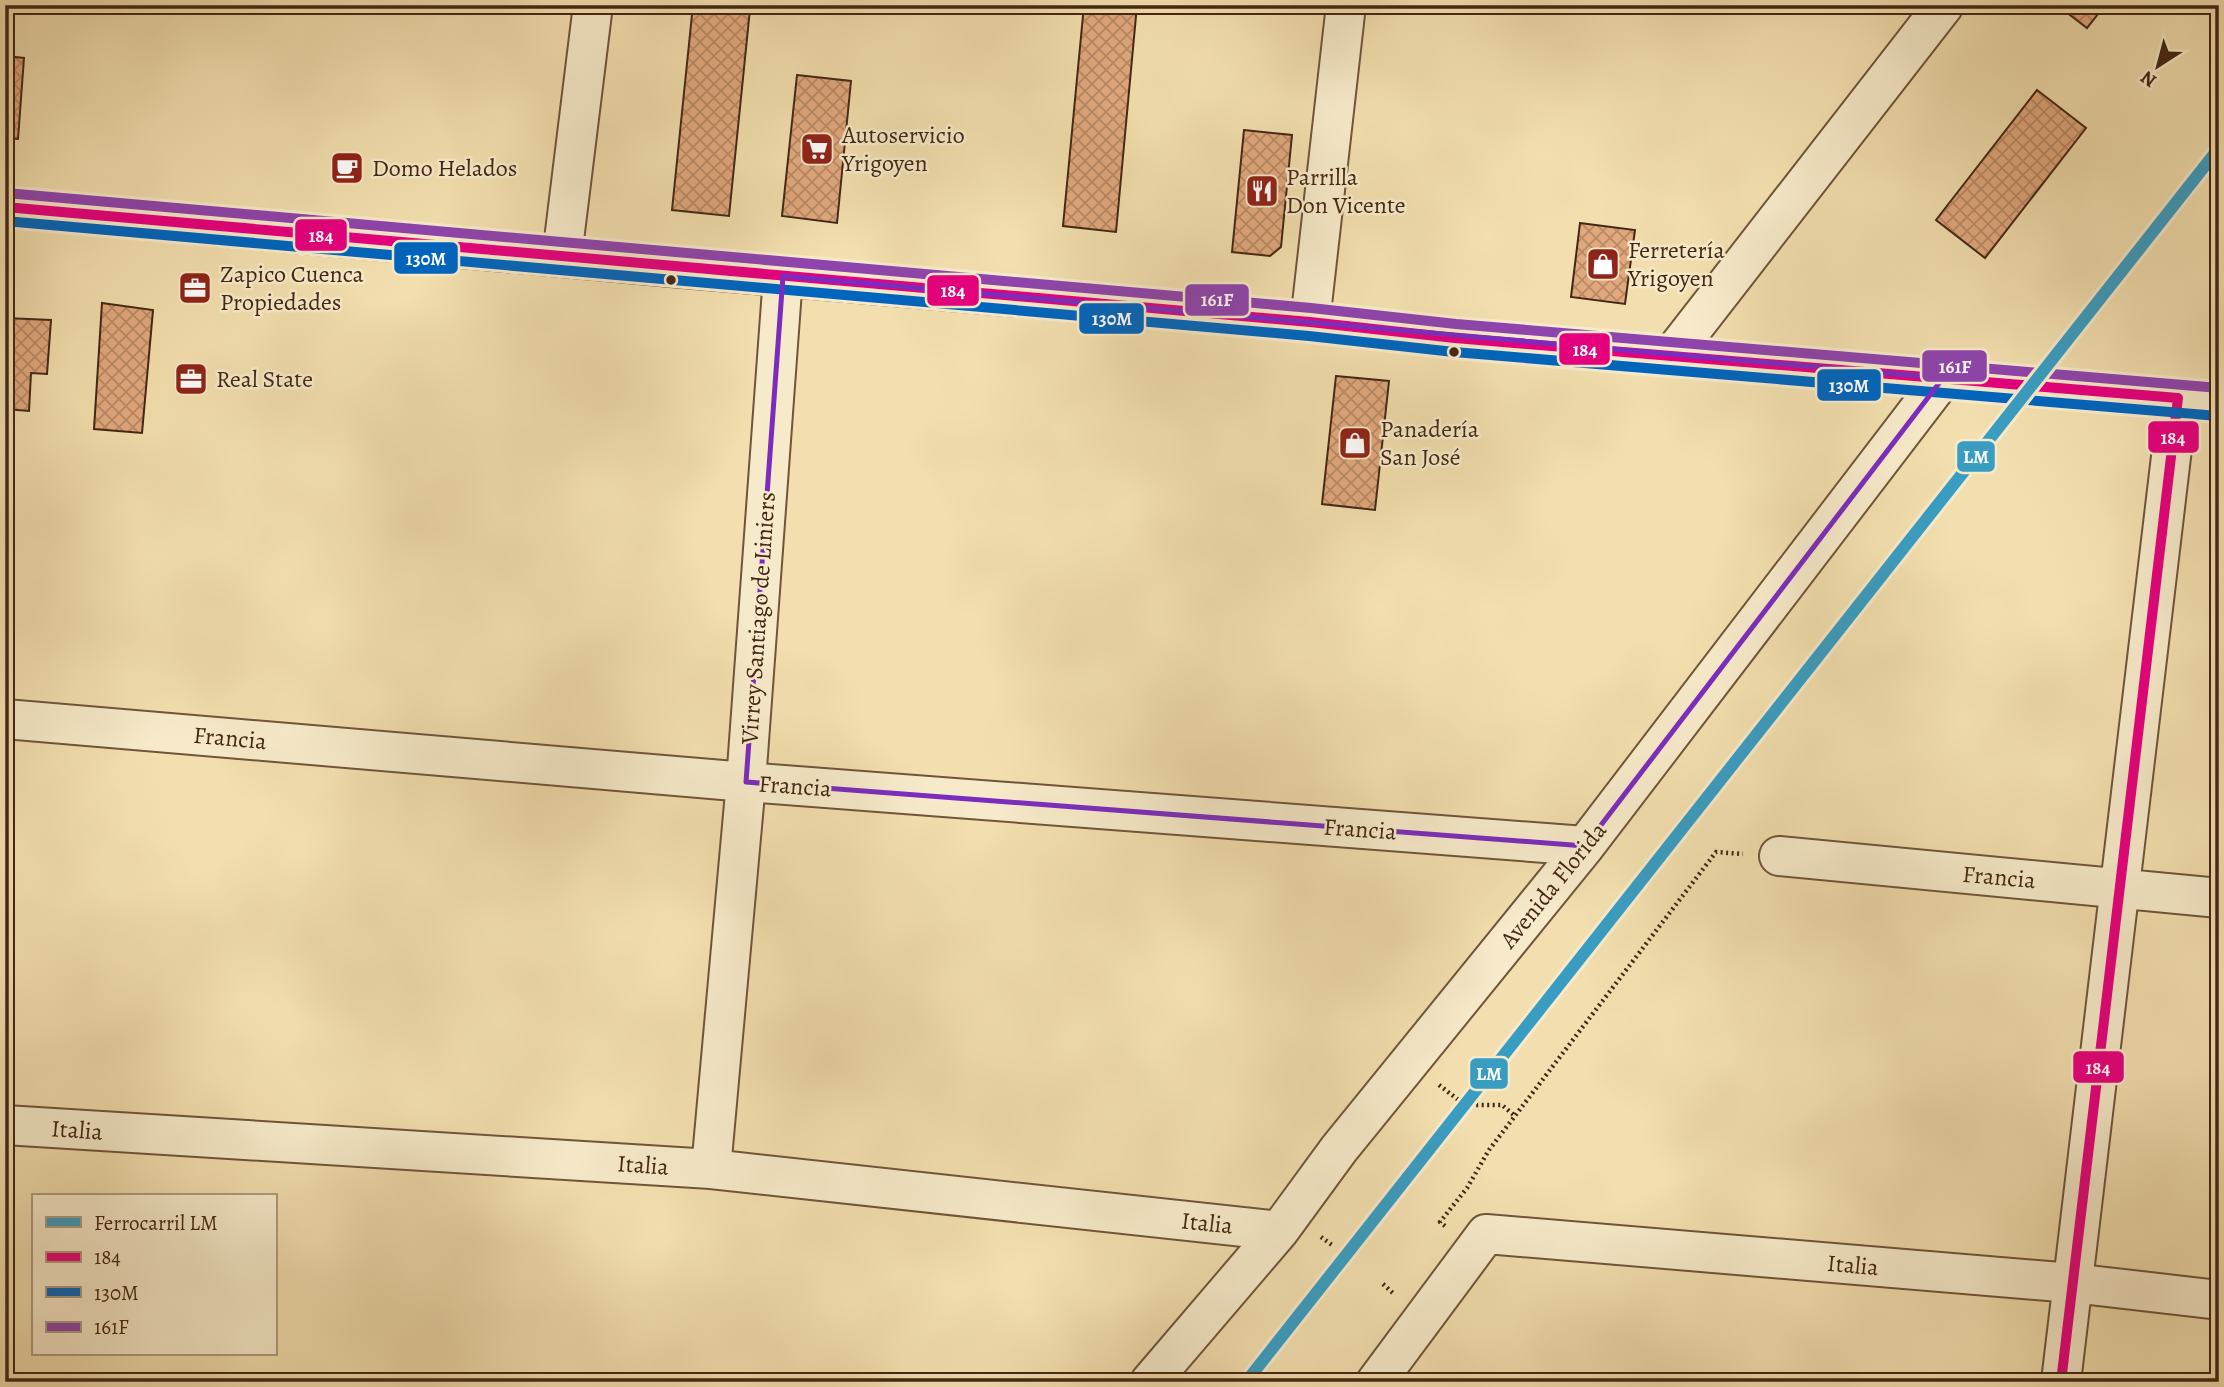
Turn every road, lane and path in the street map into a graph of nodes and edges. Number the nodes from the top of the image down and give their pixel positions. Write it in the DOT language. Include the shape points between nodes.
graph roads {
  1 [pos="593,5"];
  2 [pos="1346,5"];
  3 [pos="1944,5"];
  4 [pos="5,207"];
  5 [pos="562,256"];
  6 [pos="783,276"];
  7 [pos="1310,322"];
  8 [pos="1672,355"];
  9 [pos="1942,378"];
  10 [pos="2178,398"];
  11 [pos="2219,402"];
  12 [pos="5,719"];
  13 [pos="746,782"];
  14 [pos="1585,846"];
  15 [pos="1779,856"];
  16 [pos="2119,888"];
  17 [pos="2219,898"];
  18 [pos="1410,1062"];
  19 [pos="1515,1116"];
  20 [pos="5,1125"];
  21 [pos="711,1169"];
  22 [pos="1279,1231"];
  23 [pos="1469,1233"];
  24 [pos="2072,1283"];
  25 [pos="2219,1300"];
  26 [pos="1150,1382"];
  27 [pos="1376,1382"];
  28 [pos="2061,1382"];
  1 -- 5 [label="street"];
  2 -- 7 [label="street"];
  3 -- 8 [label="street"];
  4 -- 5 [label="street"];
  5 -- 6 [label="street"];
  6 -- 7 [label="street"];
  6 -- 13 [label="street, Virrey Santiago de Liniers"];
  7 -- 8 [label="street"];
  8 -- 9 [label="street"];
  9 -- 10 [label="street"];
  9 -- 14 [label="street, Avenida Florida"];
  10 -- 11 [label="street"];
  10 -- 16 [label="street"];
  12 -- 13 [label="street, Francia"];
  13 -- 14 [label="street, Francia"];
  13 -- 21 [label="street, Virrey Santiago de Liniers"];
  14 -- 18 [label="street, Avenida Florida"];
  15 -- 16 [label="street, Francia"];
  15 -- 19 [label="path" via="1716,852"];
  16 -- 17 [label="street, Francia"];
  16 -- 24 [label="street"];
  18 -- 19 [label="path" via="1465,1105 1502,1105"];
  18 -- 22 [label="street, Avenida Florida"];
  19 -- 23 [label="path" via="1440,1222"];
  20 -- 21 [label="street, Italia"];
  21 -- 22 [label="street, Italia"];
  22 -- 26 [label="street, Avenida Florida"];
  23 -- 24 [label="street, Italia"];
  23 -- 27 [label="street"];
  24 -- 25 [label="street, Italia"];
  24 -- 28 [label="street"];
}
